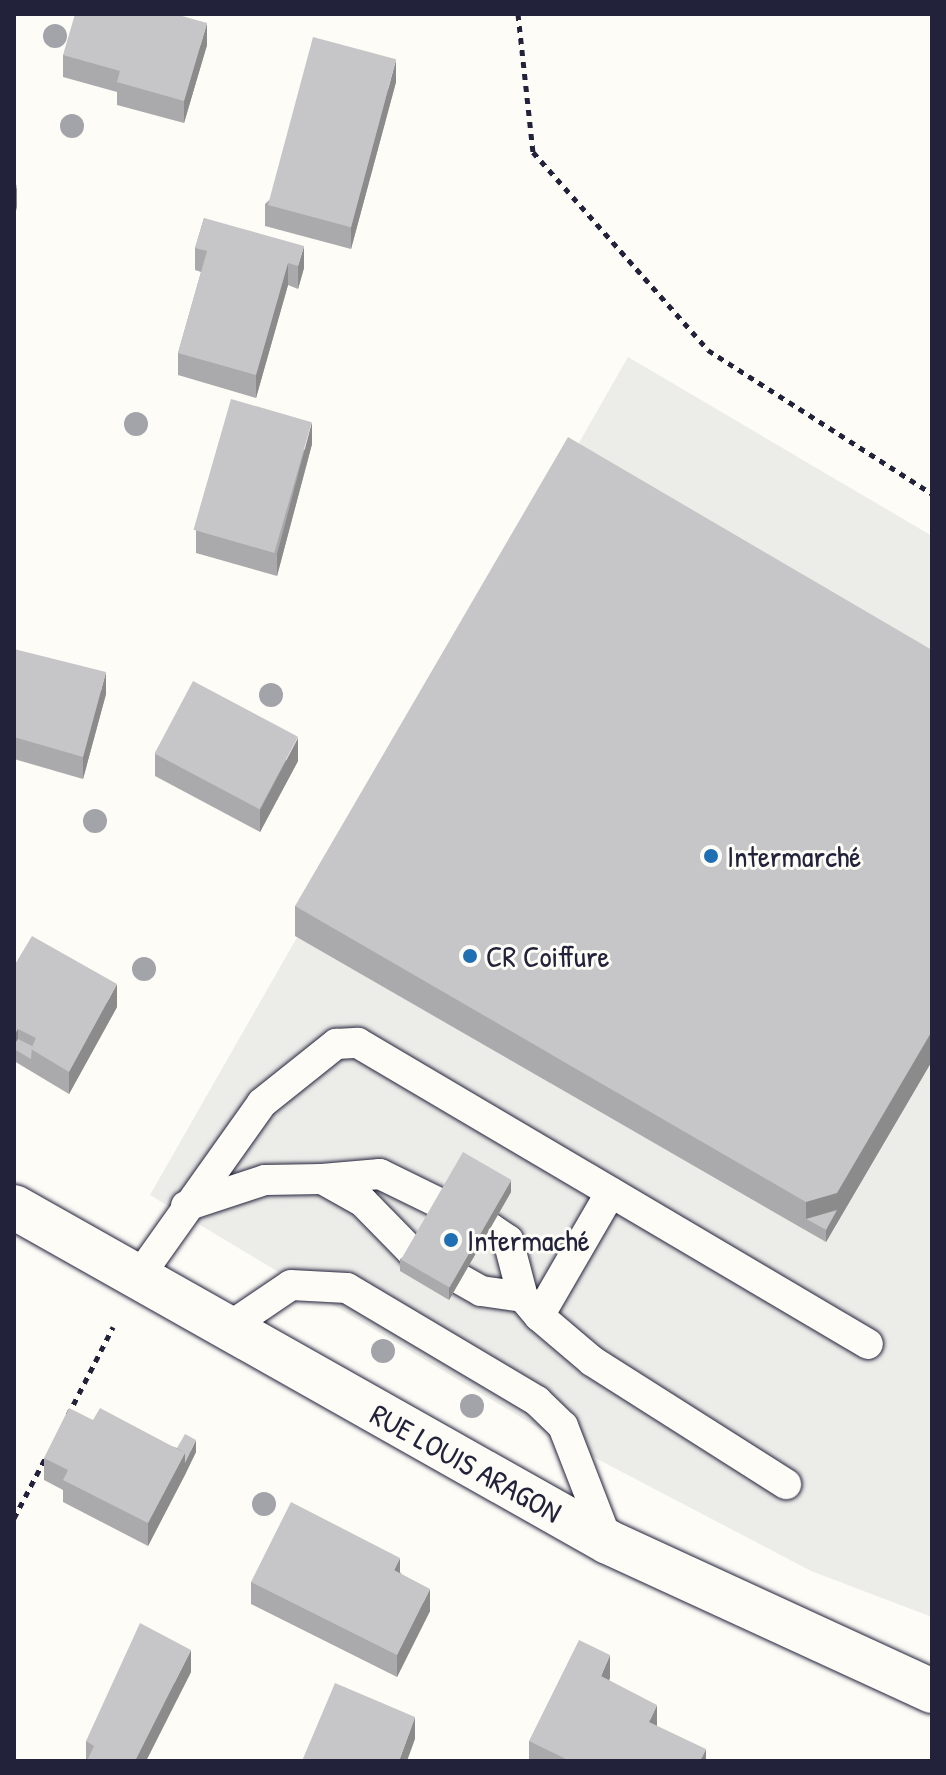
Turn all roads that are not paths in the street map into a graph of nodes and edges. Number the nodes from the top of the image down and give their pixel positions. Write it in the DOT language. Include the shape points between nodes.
graph roads {
  1 [pos="322,1179"];
  2 [pos="611,1192"];
  3 [pos="186,1206"];
  4 [pos="14,1207"];
  5 [pos="137,1279"];
  6 [pos="531,1306"];
  7 [pos="226,1329"];
  8 [pos="868,1344"];
  9 [pos="786,1484"];
  10 [pos="608,1542"];
  11 [pos="932,1691"];
  1 -- 3 [label="lane" via="265,1180"];
  1 -- 6 [label="lane" via="363,1202 412,1252 481,1291"];
  1 -- 6 [label="lane" via="380,1174 454,1207 508,1240"];
  2 -- 3 [label="lane" via="358,1043 336,1044 262,1103"];
  2 -- 6 [label="lane"];
  2 -- 8 [label="lane"];
  3 -- 5 [label="lane"];
  4 -- 5 [label="street, RUE LOUIS ARAGON"];
  5 -- 7 [label="street, RUE LOUIS ARAGON"];
  6 -- 9 [label="lane" via="592,1361"];
  7 -- 10 [label="street, RUE LOUIS ARAGON"];
  7 -- 10 [label="lane" via="291,1285 347,1288 537,1401 563,1426"];
  10 -- 11 [label="street, RUE LOUIS ARAGON"];
}
